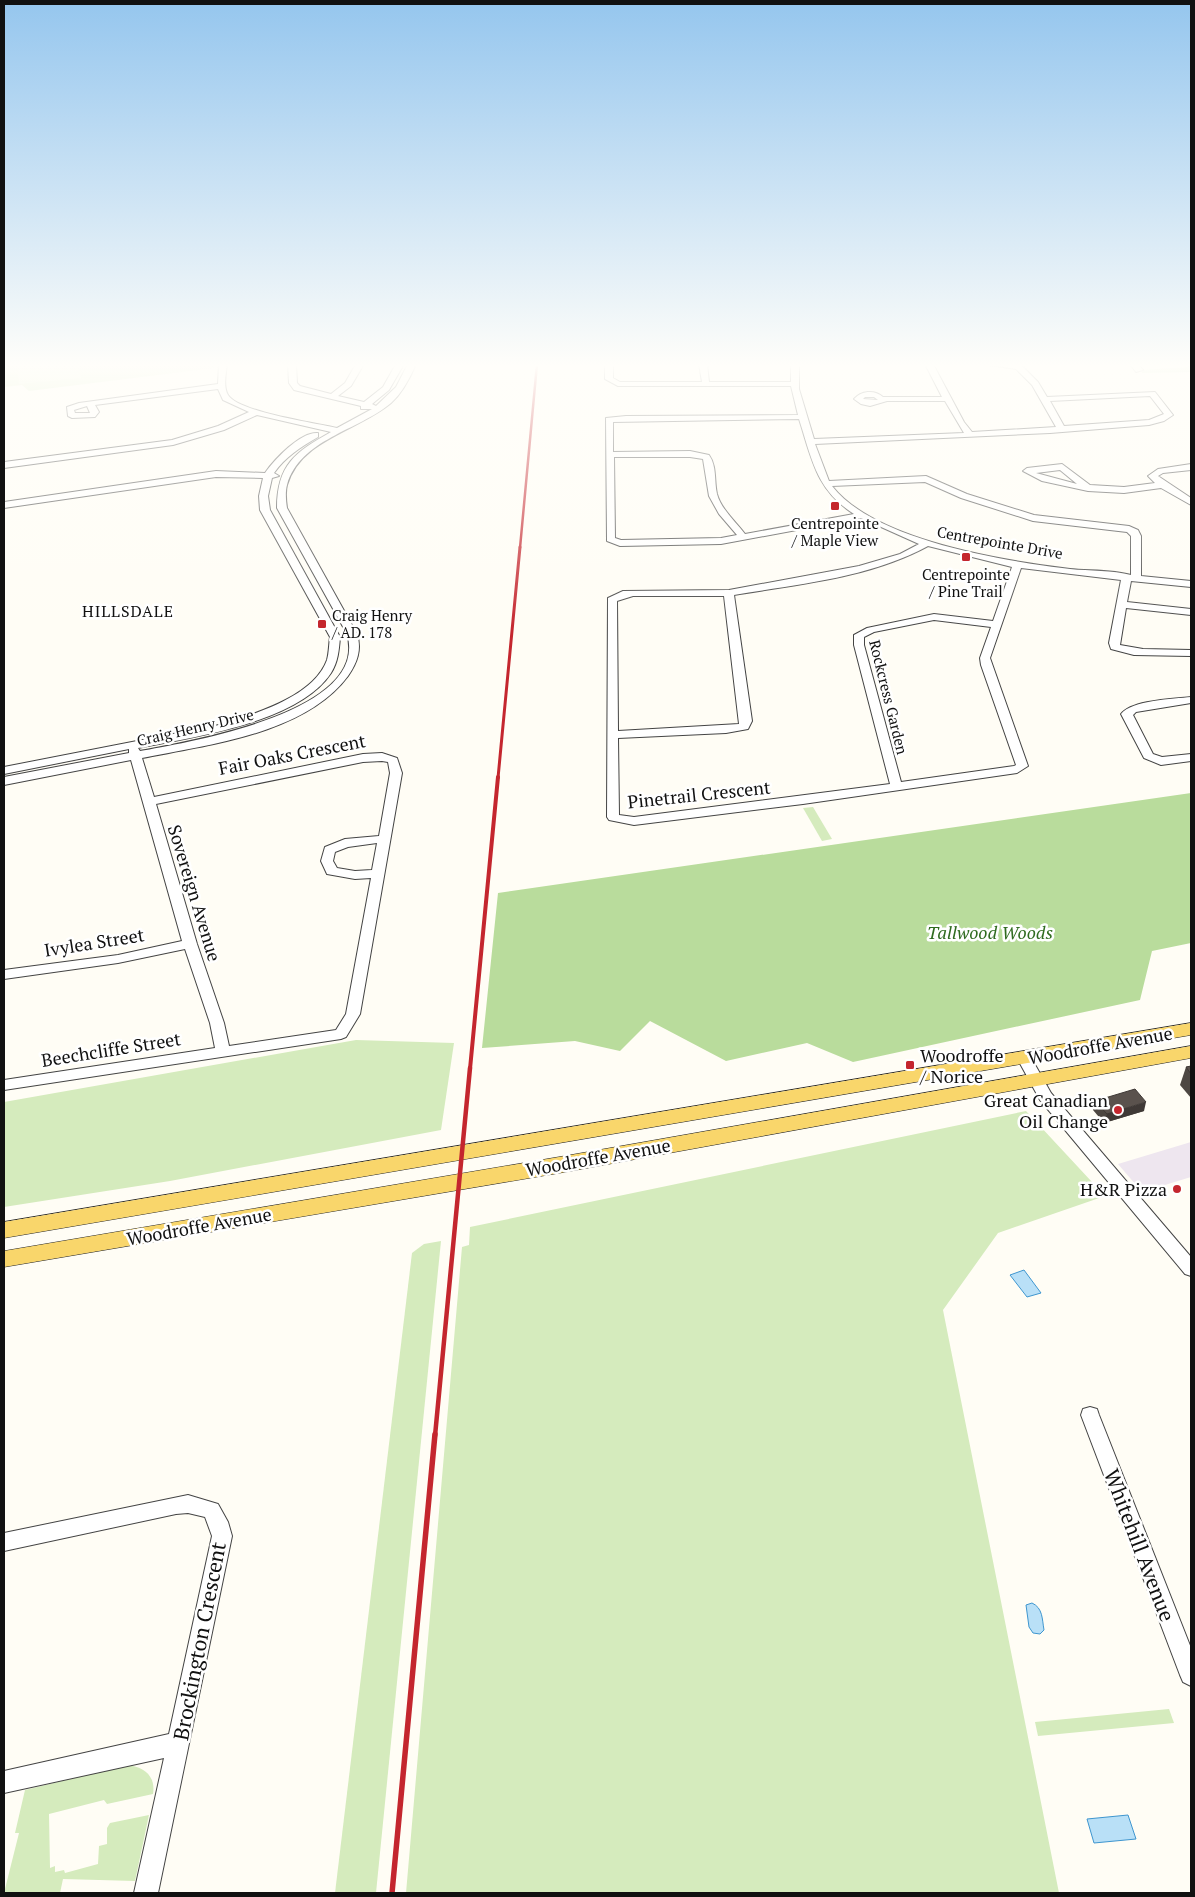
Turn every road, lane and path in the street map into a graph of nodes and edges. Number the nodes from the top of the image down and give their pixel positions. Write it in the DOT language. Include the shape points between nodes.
graph roads {
  1 [pos="96,453"];
  2 [pos="286,453"];
  3 [pos="305,453"];
  4 [pos="814,453"];
  5 [pos="610,455"];
  6 [pos="4,465"];
  7 [pos="1191,467"];
  8 [pos="268,476"];
  9 [pos="283,476"];
  10 [pos="826,484"];
  11 [pos="1162,485"];
  12 [pos="1088,487"];
  13 [pos="1191,502"];
  14 [pos="4,505"];
  15 [pos="862,515"];
  16 [pos="744,538"];
  17 [pos="925,544"];
  18 [pos="1018,564"];
  19 [pos="1131,577"];
  20 [pos="1191,584"];
  21 [pos="729,593"];
  22 [pos="1120,604"];
  23 [pos="1191,612"];
  24 [pos="996,624"];
  25 [pos="1191,653"];
  26 [pos="1191,700"];
  27 [pos="612,735"];
  28 [pos="134,751"];
  29 [pos="1191,758"];
  30 [pos="4,770"];
  31 [pos="4,781"];
  32 [pos="896,785"];
  33 [pos="148,802"];
  34 [pos="383,840"];
  35 [pos="378,873"];
  36 [pos="190,944"];
  37 [pos="4,975"];
  38 [pos="1191,1029"];
  39 [pos="223,1051"];
  40 [pos="1191,1052"];
  41 [pos="1024,1058"];
  42 [pos="1036,1080"];
  43 [pos="4,1085"];
  44 [pos="559,1137"];
  45 [pos="565,1164"];
  46 [pos="362,1169"];
  47 [pos="365,1197"];
  48 [pos="4,1230"];
  49 [pos="4,1259"];
  50 [pos="1191,1270"];
  51 [pos="1090,1415"];
  52 [pos="4,1542"];
  53 [pos="1191,1675"];
  54 [pos="179,1743"];
  55 [pos="4,1782"];
  56 [pos="146,1893"];
  1 -- 6 [label="street"];
  2 -- 8 [label="street, Craig Henry Drive"];
  3 -- 9 [label="street, Craig Henry Drive"];
  4 -- 10 [label="street, Centrepointe Drive"];
  5 -- 16 [label="street" via="690,454 706,457 717,504"];
  5 -- 16 [label="street" via="610,539 620,543 691,543"];
  7 -- 11 [label="street" via="1152,474"];
  8 -- 9 [label="street"];
  8 -- 14 [label="street" via="216,474"];
  8 -- 28 [label="street, Craig Henry Drive" via="262,493 265,510 335,637 332,661 322,676 306,690 260,716"];
  9 -- 28 [label="street, Craig Henry Drive" via="279,491 282,508 352,634 355,648 346,671 335,684 280,721 221,740"];
  10 -- 15 [label="street, Centrepointe Drive"];
  10 -- 19 [label="street" via="926,479 964,496 1032,518 1129,529 1136,536"];
  11 -- 12 [label="street" via="1123,490"];
  11 -- 13 [label="street"];
  12 -- 12 [label="street" via="1062,467 1027,471 1039,478"];
  15 -- 16 [label="street"];
  15 -- 17 [label="street, Centrepointe Drive"];
  17 -- 18 [label="street, Centrepointe Drive"];
  17 -- 21 [label="street, Pinetrail Crescent" via="903,556 861,569"];
  18 -- 19 [label="street, Centrepointe Drive"];
  18 -- 24 [label="street, Pinetrail Crescent"];
  19 -- 20 [label="street, Centrepointe Drive"];
  19 -- 22 [label="street"];
  21 -- 27 [label="street, Pinetrail Crescent" via="633,593 612,600"];
  21 -- 27 [label="street" via="746,722 744,727"];
  22 -- 23 [label="street"];
  22 -- 25 [label="street" via="1115,647 1144,654"];
  24 -- 32 [label="street, Pinetrail Crescent" via="985,658 986,665 1022,766 1008,771"];
  24 -- 32 [label="street, Rockcress Garden" via="934,617 859,635"];
  26 -- 29 [label="street" via="1133,709 1127,714 1148,756 1162,761"];
  27 -- 32 [label="street, Pinetrail Crescent" via="613,817 621,820 803,800"];
  28 -- 30 [label="street, Craig Henry Drive"];
  28 -- 31 [label="street, Craig Henry Drive"];
  28 -- 33 [label="street, Sovereign Avenue"];
  33 -- 34 [label="street, Fair Oaks Crescent" via="382,756 393,760 396,773"];
  33 -- 36 [label="street, Sovereign Avenue"];
  34 -- 35 [label="street, Fair Oaks Crescent"];
  34 -- 35 [label="street" via="336,846 329,850 327,861 332,871 340,874"];
  35 -- 39 [label="street, Fair Oaks Crescent" via="353,1014 341,1034"];
  36 -- 37 [label="street, Ivylea Street" via="118,959"];
  36 -- 39 [label="street, Sovereign Avenue" via="217,1023"];
  38 -- 41 [label="main road, Woodroffe Avenue"];
  39 -- 43 [label="street, Beechcliffe Street"];
  40 -- 42 [label="main road, Woodroffe Avenue"];
  41 -- 42 [label="street"];
  41 -- 44 [label="main road, Woodroffe Avenue"];
  42 -- 45 [label="main road, Woodroffe Avenue"];
  42 -- 50 [label="street" via="1045,1096"];
  44 -- 45 [label="main road"];
  44 -- 46 [label="main road, Woodroffe Avenue"];
  45 -- 47 [label="main road, Woodroffe Avenue"];
  46 -- 47 [label="main road"];
  46 -- 48 [label="main road, Woodroffe Avenue"];
  47 -- 49 [label="main road, Woodroffe Avenue"];
  51 -- 53 [label="street, Whitehill Avenue"];
  52 -- 54 [label="street, Brockington Crescent" via="176,1505 188,1504 211,1510 222,1536"];
  54 -- 55 [label="street"];
  54 -- 56 [label="street, Brockington Crescent"];
}
